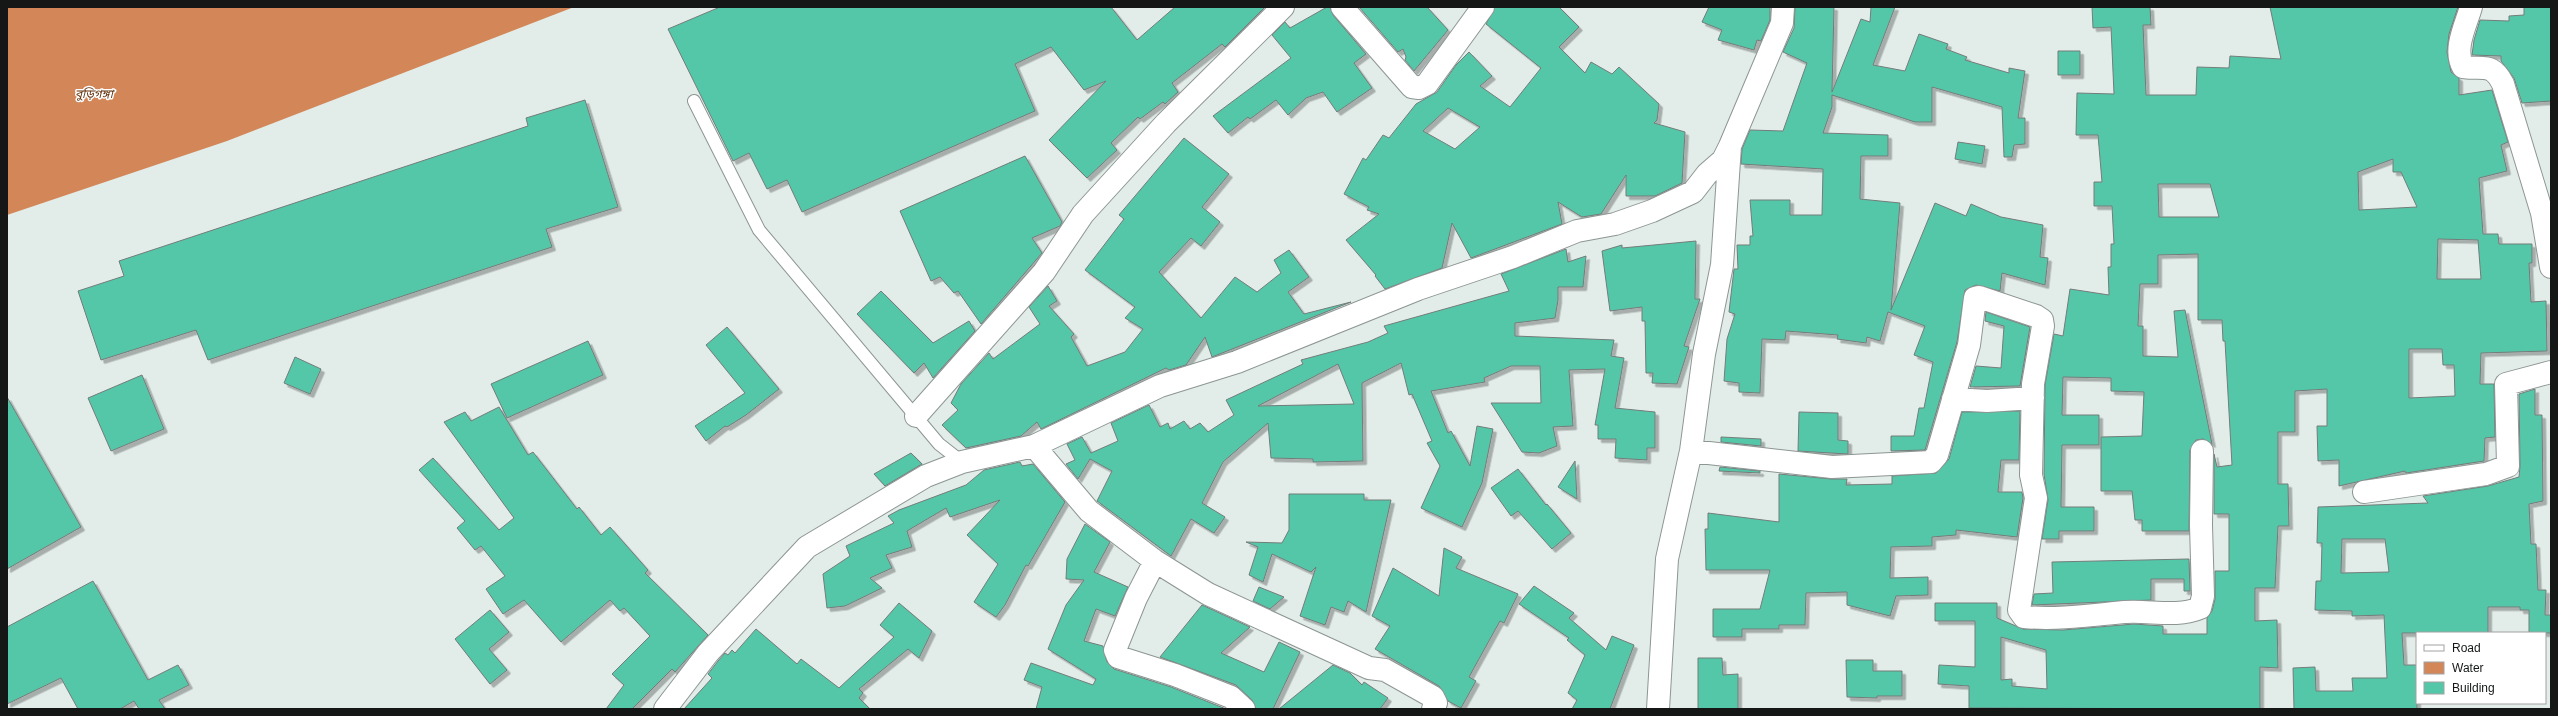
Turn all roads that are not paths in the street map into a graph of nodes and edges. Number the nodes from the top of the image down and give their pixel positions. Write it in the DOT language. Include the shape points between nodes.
graph roads {
  1 [pos="1283,7"];
  2 [pos="1342,7"];
  3 [pos="1483,7"];
  4 [pos="1783,7"];
  5 [pos="2471,7"];
  6 [pos="694,101"];
  7 [pos="1730,146"];
  8 [pos="2551,267"];
  9 [pos="2551,372"];
  10 [pos="2033,398"];
  11 [pos="1953,399"];
  12 [pos="916,416"];
  13 [pos="1034,446"];
  14 [pos="2202,451"];
  15 [pos="1691,452"];
  16 [pos="962,462"];
  17 [pos="2364,492"];
  18 [pos="1155,561"];
  19 [pos="665,709"];
  20 [pos="1244,709"];
  21 [pos="1433,709"];
  22 [pos="1658,709"];
  1 -- 12 [label="street" via="1166,124 1083,214 1044,272"];
  2 -- 3 [label="street" via="1412,87 1419,88 1426,84"];
  4 -- 7 [label="street" via="1782,23"];
  5 -- 8 [label="street" via="2459,50 2460,60 2463,67 2492,69 2503,84 2542,214"];
  6 -- 12 [label="lane" via="759,230"];
  7 -- 13 [label="street" via="1722,160 1706,174 1693,192 1652,211 1615,224 1577,231 1513,257 1418,289 1237,362 1160,386"];
  7 -- 15 [label="street" via="1722,265 1704,354"];
  9 -- 17 [label="street" via="2506,384 2508,466 2486,474"];
  10 -- 11 [label="street" via="1986,401"];
  10 -- 11 [label="street" via="2042,320 2027,312 1976,297 1969,345"];
  10 -- 14 [label="street" via="2031,475 2036,498 2019,610 2024,616 2184,613 2200,608 2203,596 2200,524"];
  11 -- 15 [label="street" via="1937,455 1931,462 1832,467"];
  12 -- 16 [label="lane" via="939,444"];
  13 -- 16 [label="street"];
  13 -- 18 [label="street" via="1089,511"];
  15 -- 22 [label="street" via="1667,560"];
  16 -- 19 [label="street" via="926,476 807,547 708,653"];
  18 -- 20 [label="street" via="1136,598 1115,650 1118,657 1175,675 1231,697"];
  18 -- 21 [label="street" via="1208,594 1369,668 1385,670 1433,697 1436,704"];
}
